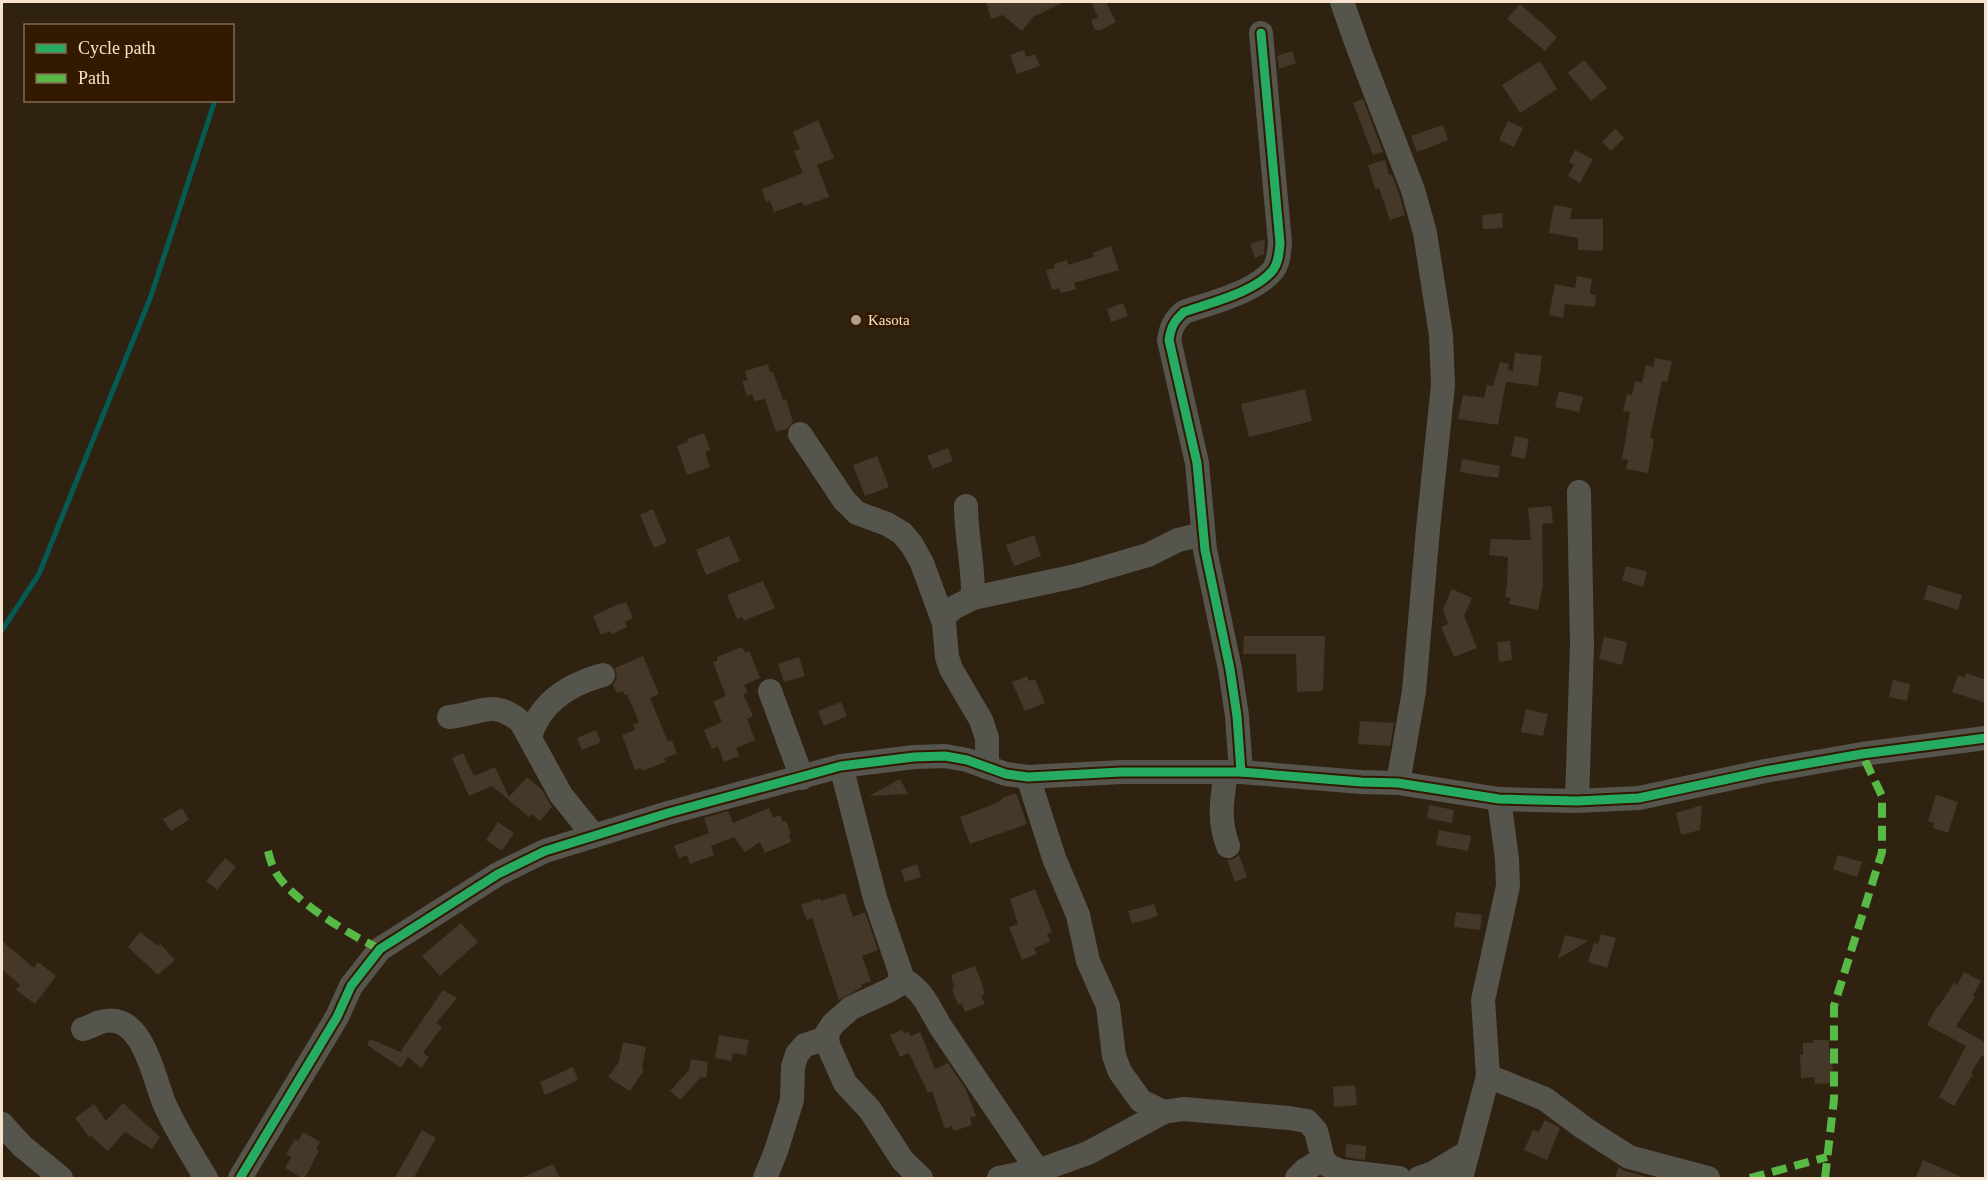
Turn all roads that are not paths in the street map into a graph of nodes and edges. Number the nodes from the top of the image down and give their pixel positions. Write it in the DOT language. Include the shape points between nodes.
graph roads {
  1 [pos="1342,2"];
  2 [pos="1261,33"];
  3 [pos="800,434"];
  4 [pos="1199,489"];
  5 [pos="1579,492"];
  6 [pos="966,506"];
  7 [pos="1203,534"];
  8 [pos="1176,541"];
  9 [pos="974,598"];
  10 [pos="942,618"];
  11 [pos="603,675"];
  12 [pos="770,691"];
  13 [pos="449,717"];
  14 [pos="531,737"];
  15 [pos="1986,738"];
  16 [pos="841,766"];
  17 [pos="987,767"];
  18 [pos="1234,772"];
  19 [pos="1028,777"];
  20 [pos="802,778"];
  21 [pos="1398,783"];
  22 [pos="1499,799"];
  23 [pos="1577,801"];
  24 [pos="594,836"];
  25 [pos="1227,846"];
  26 [pos="900,978"];
  27 [pos="84,1029"];
  28 [pos="827,1038"];
  29 [pos="1488,1076"];
  30 [pos="1164,1112"];
  31 [pos="2,1124"];
  32 [pos="1468,1152"];
  33 [pos="1323,1159"];
  34 [pos="1038,1171"];
  35 [pos="61,1179"];
  36 [pos="206,1179"];
  37 [pos="240,1179"];
  38 [pos="765,1179"];
  39 [pos="921,1179"];
  40 [pos="999,1179"];
  41 [pos="1297,1179"];
  42 [pos="1399,1179"];
  43 [pos="1419,1179"];
  44 [pos="1461,1179"];
  45 [pos="1708,1179"];
  1 -- 21 [label="street" via="1413,190 1425,233 1441,335 1443,385 1413,692"];
  2 -- 4 [label="street" via="1280,243 1278,260 1273,270 1253,286 1184,312 1170,329"];
  3 -- 10 [label="street" via="857,513 894,528 912,545"];
  4 -- 7 [label="street"];
  4 -- 8 [label="street"];
  5 -- 23 [label="street" via="1582,644"];
  6 -- 9 [label="street"];
  7 -- 8 [label="street"];
  7 -- 18 [label="street" via="1237,716"];
  8 -- 9 [label="street" via="1148,555 1110,566"];
  9 -- 10 [label="street"];
  10 -- 17 [label="street" via="951,669 981,720 987,738"];
  11 -- 14 [label="street" via="557,696 540,715"];
  12 -- 20 [label="street"];
  13 -- 14 [label="street" via="500,708 521,722"];
  14 -- 24 [label="street" via="561,795"];
  15 -- 23 [label="street" via="1775,769 1640,798"];
  16 -- 17 [label="street" via="945,756"];
  16 -- 20 [label="street"];
  16 -- 26 [label="street"];
  17 -- 19 [label="street"];
  18 -- 19 [label="street"];
  18 -- 21 [label="street"];
  18 -- 25 [label="street" via="1220,810"];
  19 -- 30 [label="street" via="1054,858 1078,915 1088,961 1108,1006 1117,1064 1141,1101"];
  20 -- 24 [label="street"];
  21 -- 22 [label="street"];
  22 -- 23 [label="street"];
  22 -- 29 [label="street" via="1508,886 1483,1000"];
  24 -- 37 [label="street" via="521,861 380,949 351,986 338,1017"];
  26 -- 28 [label="street" via="890,990 850,1008 830,1028"];
  26 -- 34 [label="street" via="916,987"];
  27 -- 36 [label="street" via="105,1021 120,1022 144,1046 166,1108"];
  28 -- 38 [label="street" via="805,1045 797,1054 792,1100"];
  28 -- 39 [label="street" via="846,1083 870,1110 903,1161"];
  29 -- 32 [label="street"];
  29 -- 45 [label="street" via="1545,1099 1629,1158"];
  30 -- 33 [label="street" via="1206,1110 1307,1121 1316,1131"];
  30 -- 34 [label="street" via="1088,1153"];
  31 -- 35 [label="street"];
  32 -- 43 [label="street"];
  32 -- 44 [label="street"];
  33 -- 41 [label="street"];
  33 -- 42 [label="street" via="1340,1171"];
  34 -- 40 [label="street"];
}
